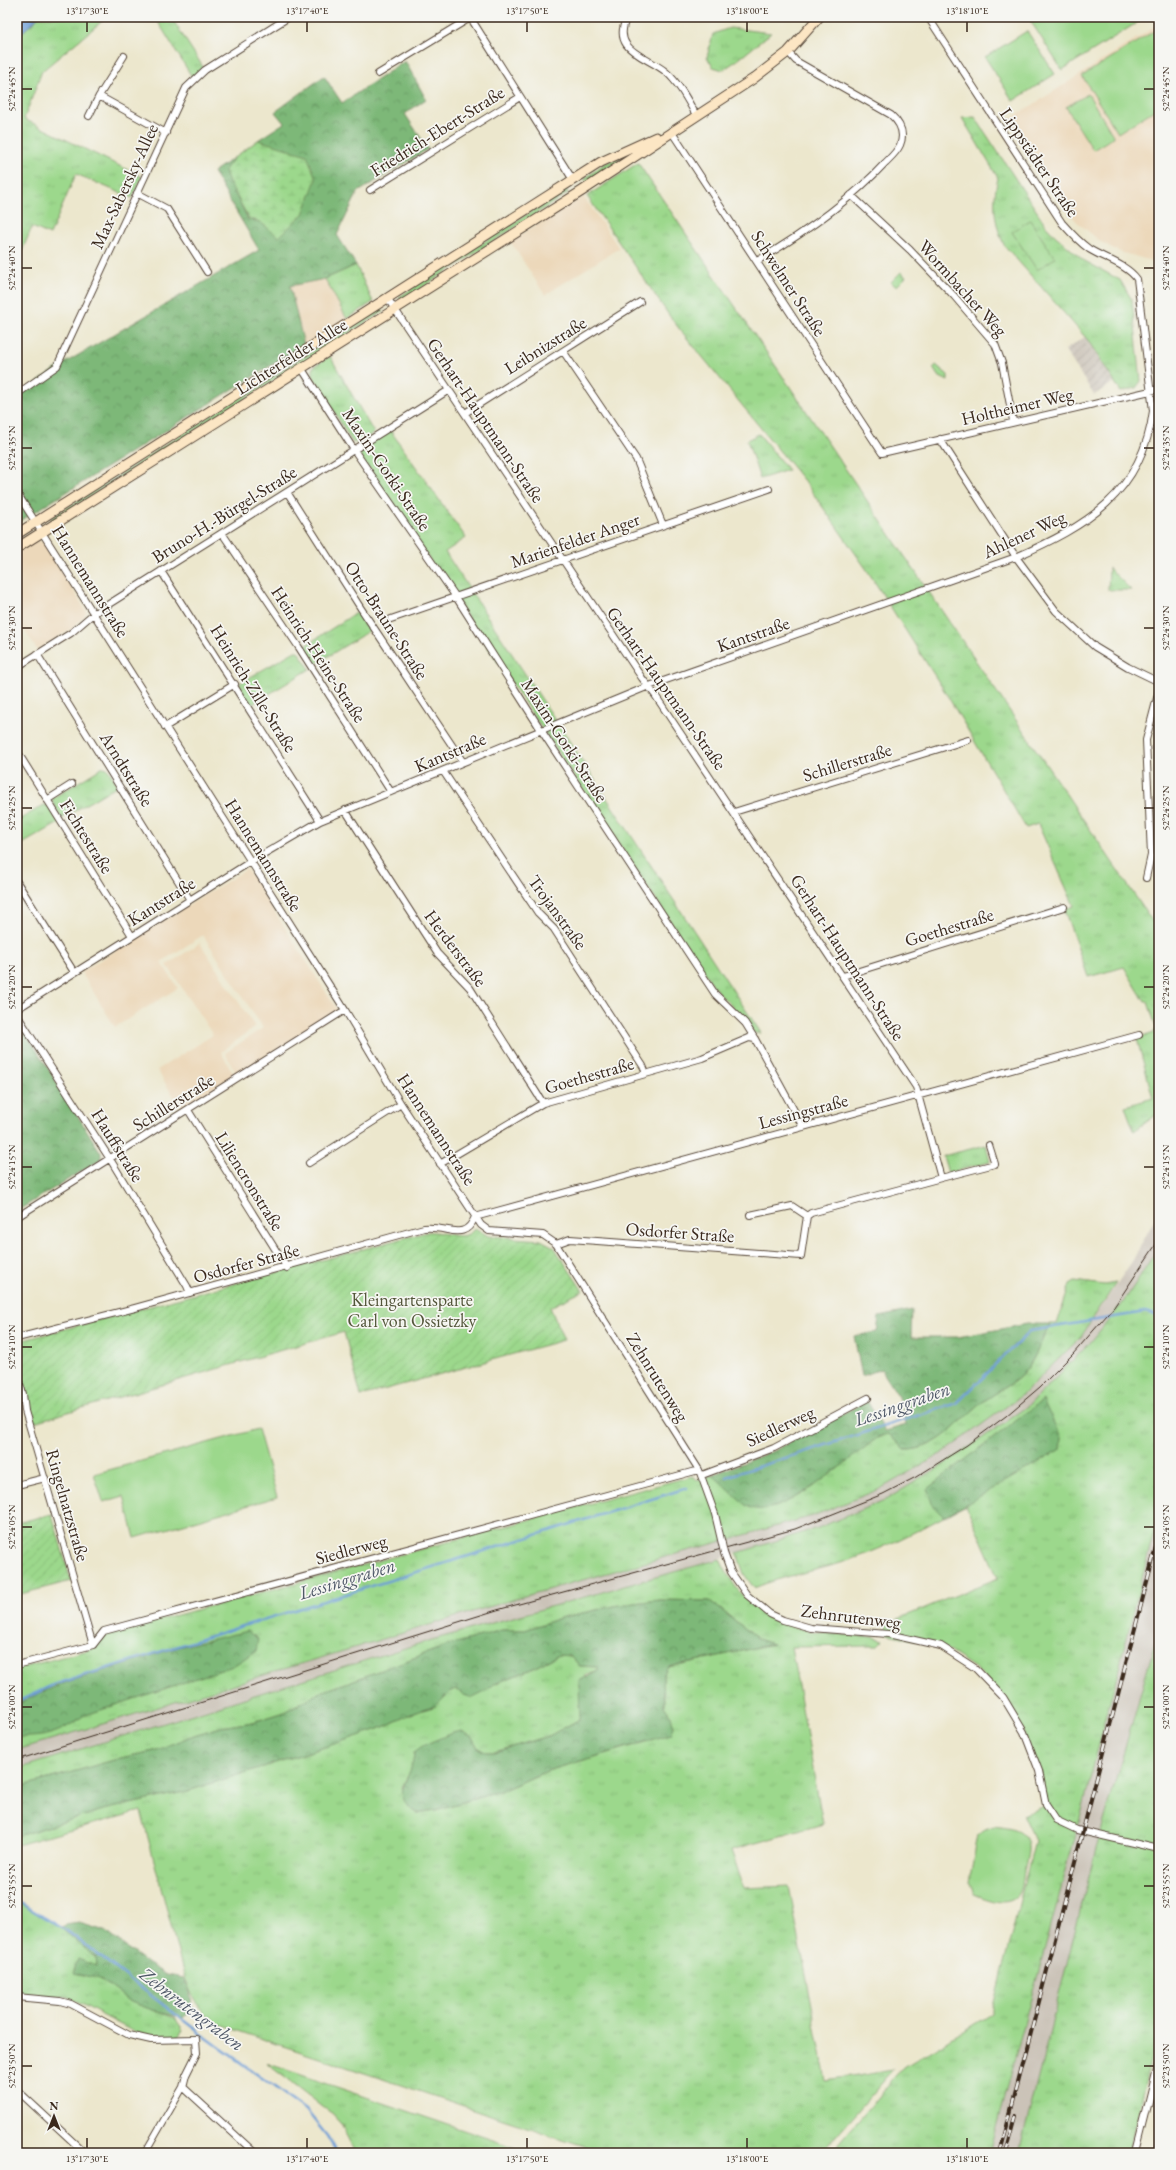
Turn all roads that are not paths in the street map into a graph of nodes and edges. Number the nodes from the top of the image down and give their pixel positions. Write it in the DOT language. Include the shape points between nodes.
graph roads {
  1 [pos="289,17"];
  2 [pos="470,17"];
  3 [pos="627,17"];
  4 [pos="819,17"];
  5 [pos="928,17"];
  6 [pos="788,52"];
  7 [pos="124,56"];
  8 [pos="378,74"];
  9 [pos="99,96"];
  10 [pos="520,97"];
  11 [pos="696,115"];
  12 [pos="89,116"];
  13 [pos="671,131"];
  14 [pos="166,134"];
  15 [pos="572,180"];
  16 [pos="370,190"];
  17 [pos="582,191"];
  18 [pos="137,193"];
  19 [pos="851,196"];
  20 [pos="757,261"];
  21 [pos="207,272"];
  22 [pos="388,299"];
  23 [pos="640,302"];
  24 [pos="1141,304"];
  25 [pos="395,309"];
  26 [pos="563,351"];
  27 [pos="302,369"];
  28 [pos="1159,389"];
  29 [pos="449,390"];
  30 [pos="1152,390"];
  31 [pos="17,394"];
  32 [pos="465,413"];
  33 [pos="1013,422"];
  34 [pos="940,439"];
  35 [pos="354,450"];
  36 [pos="882,452"];
  37 [pos="769,489"];
  38 [pos="287,492"];
  39 [pos="17,493"];
  40 [pos="37,522"];
  41 [pos="663,525"];
  42 [pos="42,532"];
  43 [pos="222,533"];
  44 [pos="17,534"];
  45 [pos="17,548"];
  46 [pos="1016,557"];
  47 [pos="562,560"];
  48 [pos="161,571"];
  49 [pos="927,590"];
  50 [pos="456,597"];
  51 [pos="93,614"];
  52 [pos="391,619"];
  53 [pos="37,654"];
  54 [pos="17,667"];
  55 [pos="1159,682"];
  56 [pos="234,684"];
  57 [pos="649,686"];
  58 [pos="1159,690"];
  59 [pos="164,726"];
  60 [pos="541,730"];
  61 [pos="968,740"];
  62 [pos="17,751"];
  63 [pos="463,762"];
  64 [pos="443,771"];
  65 [pos="72,784"];
  66 [pos="391,792"];
  67 [pos="47,800"];
  68 [pos="345,810"];
  69 [pos="734,812"];
  70 [pos="320,821"];
  71 [pos="250,862"];
  72 [pos="1146,878"];
  73 [pos="17,882"];
  74 [pos="190,900"];
  75 [pos="1064,907"];
  76 [pos="132,936"];
  77 [pos="74,972"];
  78 [pos="843,976"];
  79 [pos="17,1009"];
  80 [pos="345,1010"];
  81 [pos="17,1015"];
  82 [pos="1139,1035"];
  83 [pos="755,1039"];
  84 [pos="646,1073"];
  85 [pos="919,1096"];
  86 [pos="543,1103"];
  87 [pos="401,1104"];
  88 [pos="188,1110"];
  89 [pos="802,1127"];
  90 [pos="989,1145"];
  91 [pos="110,1159"];
  92 [pos="309,1163"];
  93 [pos="440,1164"];
  94 [pos="942,1178"];
  95 [pos="750,1215"];
  96 [pos="475,1216"];
  97 [pos="807,1216"];
  98 [pos="17,1217"];
  99 [pos="489,1231"];
  100 [pos="556,1244"];
  101 [pos="287,1268"];
  102 [pos="190,1293"];
  103 [pos="17,1338"];
  104 [pos="17,1374"];
  105 [pos="868,1398"];
  106 [pos="25,1411"];
  107 [pos="17,1413"];
  108 [pos="700,1473"];
  109 [pos="45,1478"];
  110 [pos="17,1485"];
  111 [pos="93,1645"];
  112 [pos="17,1665"];
  113 [pos="1159,1849"];
  114 [pos="17,1997"];
  115 [pos="1159,2061"];
  116 [pos="183,2087"];
  117 [pos="17,2090"];
  118 [pos="85,2153"];
  119 [pos="145,2153"];
  120 [pos="255,2153"];
  121 [pos="1136,2153"];
  1 -- 14 [label="street, Max-Sabersky-Allee" via="195,79 186,88"];
  2 -- 8 [label="street"];
  2 -- 10 [label="street"];
  3 -- 11 [label="street" via="624,34 628,47 666,72"];
  4 -- 6 [label="main road"];
  5 -- 24 [label="street, Lippstädter Straße" via="1054,213 1074,237 1089,249 1133,274 1137,280"];
  6 -- 11 [label="main road" via="753,79"];
  6 -- 19 [label="street" via="796,61 896,120 902,130 900,146"];
  7 -- 9 [label="street"];
  9 -- 12 [label="street"];
  9 -- 14 [label="street"];
  10 -- 15 [label="street"];
  10 -- 16 [label="street, Friedrich-Ebert-Straße"];
  11 -- 13 [label="main road"];
  13 -- 15 [label="main road, Lichterfelder Allee" via="601,162"];
  13 -- 17 [label="main road, Lichterfelder Allee"];
  13 -- 20 [label="street, Schwelmer Straße"];
  14 -- 18 [label="street, Max-Sabersky-Allee"];
  15 -- 17 [label="main road"];
  15 -- 22 [label="main road, Lichterfelder Allee"];
  17 -- 25 [label="main road, Lichterfelder Allee"];
  18 -- 21 [label="street" via="167,209"];
  18 -- 31 [label="street, Max-Sabersky-Allee" via="57,366"];
  19 -- 20 [label="street" via="816,223"];
  19 -- 33 [label="street, Wormbacher Weg" via="910,250 995,344 1002,363"];
  20 -- 36 [label="street, Schwelmer Straße"];
  22 -- 25 [label="street, Gerhart-Hauptmann-Straße"];
  22 -- 40 [label="main road, Lichterfelder Allee"];
  23 -- 26 [label="street, Leibnizstraße"];
  24 -- 30 [label="street, Ahlener Weg"];
  25 -- 27 [label="main road, Lichterfelder Allee"];
  25 -- 29 [label="street, Gerhart-Hauptmann-Straße"];
  26 -- 32 [label="street, Leibnizstraße"];
  26 -- 41 [label="street" via="636,459"];
  27 -- 35 [label="street, Maxim-Gorki-Straße"];
  27 -- 42 [label="main road, Lichterfelder Allee"];
  28 -- 30 [label="street, Holtheimer Weg"];
  29 -- 32 [label="street, Gerhart-Hauptmann-Straße"];
  29 -- 35 [label="street, Bruno-H.-Bürgel-Straße"];
  30 -- 33 [label="street, Holtheimer Weg"];
  30 -- 46 [label="street, Ahlener Weg" via="1150,432 1140,461 1128,481 1109,502 1086,521 1052,541"];
  32 -- 47 [label="street, Gerhart-Hauptmann-Straße"];
  33 -- 34 [label="street, Holtheimer Weg"];
  34 -- 36 [label="street, Holtheimer Weg"];
  34 -- 46 [label="street"];
  35 -- 38 [label="street, Bruno-H.-Bürgel-Straße"];
  35 -- 50 [label="street, Maxim-Gorki-Straße"];
  37 -- 41 [label="street, Marienfelder Anger"];
  38 -- 43 [label="street, Bruno-H.-Bürgel-Straße"];
  38 -- 63 [label="street, Otto-Braune-Straße"];
  39 -- 40 [label="street, Hannemannstraße"];
  40 -- 42 [label="street, Hannemannstraße"];
  40 -- 44 [label="main road, Lichterfelder Allee"];
  41 -- 47 [label="street, Marienfelder Anger"];
  42 -- 45 [label="main road, Lichterfelder Allee"];
  42 -- 51 [label="street, Hannemannstraße"];
  43 -- 48 [label="street, Bruno-H.-Bürgel-Straße"];
  43 -- 66 [label="street, Heinrich-Heine-Straße"];
  46 -- 49 [label="street, Ahlener Weg"];
  46 -- 55 [label="street" via="1042,594 1082,636 1113,658"];
  47 -- 50 [label="street, Marienfelder Anger"];
  47 -- 57 [label="street, Gerhart-Hauptmann-Straße"];
  48 -- 51 [label="street, Bruno-H.-Bürgel-Straße"];
  48 -- 56 [label="street, Heinrich-Zille-Straße"];
  49 -- 57 [label="street, Kantstraße"];
  50 -- 52 [label="street, Marienfelder Anger"];
  50 -- 60 [label="street, Maxim-Gorki-Straße"];
  51 -- 53 [label="street, Bruno-H.-Bürgel-Straße" via="71,633"];
  51 -- 59 [label="street, Hannemannstraße"];
  53 -- 54 [label="street, Bruno-H.-Bürgel-Straße"];
  53 -- 74 [label="street, Arndtstraße"];
  56 -- 59 [label="street"];
  56 -- 70 [label="street, Heinrich-Zille-Straße"];
  57 -- 60 [label="street, Kantstraße"];
  57 -- 69 [label="street, Gerhart-Hauptmann-Straße"];
  58 -- 72 [label="street" via="1146,740 1151,855"];
  59 -- 71 [label="street, Hannemannstraße"];
  60 -- 63 [label="street, Kantstraße"];
  60 -- 83 [label="street, Maxim-Gorki-Straße" via="715,994 745,1023"];
  61 -- 69 [label="street, Schillerstraße"];
  62 -- 67 [label="street, Fichtestraße"];
  63 -- 64 [label="street, Kantstraße"];
  64 -- 66 [label="street, Kantstraße"];
  64 -- 84 [label="street, Trojanstraße" via="538,913 554,929"];
  65 -- 67 [label="street"];
  66 -- 68 [label="street, Kantstraße"];
  67 -- 76 [label="street, Fichtestraße"];
  68 -- 70 [label="street, Kantstraße"];
  68 -- 86 [label="street, Herderstraße" via="437,953 470,988"];
  69 -- 78 [label="street, Gerhart-Hauptmann-Straße"];
  70 -- 71 [label="street, Kantstraße"];
  71 -- 74 [label="street, Kantstraße"];
  71 -- 80 [label="street, Hannemannstraße"];
  73 -- 77 [label="street"];
  74 -- 76 [label="street, Kantstraße"];
  75 -- 78 [label="street, Goethestraße"];
  76 -- 77 [label="street, Kantstraße"];
  77 -- 79 [label="street, Kantstraße"];
  78 -- 85 [label="street, Gerhart-Hauptmann-Straße" via="916,1087"];
  80 -- 87 [label="street, Hannemannstraße"];
  80 -- 88 [label="street, Schillerstraße"];
  81 -- 91 [label="street, Hauffstraße"];
  82 -- 85 [label="street, Lessingstraße"];
  83 -- 84 [label="street, Goethestraße" via="749,1038 702,1058"];
  83 -- 89 [label="street, Maxim-Gorki-Straße"];
  84 -- 86 [label="street, Goethestraße"];
  85 -- 89 [label="street, Lessingstraße"];
  85 -- 94 [label="street, Gerhart-Hauptmann-Straße"];
  86 -- 93 [label="street, Goethestraße"];
  87 -- 92 [label="street"];
  87 -- 93 [label="street, Hannemannstraße"];
  88 -- 91 [label="street, Schillerstraße"];
  88 -- 101 [label="street, Liliencronstraße"];
  89 -- 96 [label="street, Lessingstraße"];
  90 -- 94 [label="street" via="995,1164"];
  91 -- 98 [label="street, Schillerstraße"];
  91 -- 102 [label="street, Hauffstraße"];
  93 -- 96 [label="street, Hannemannstraße"];
  94 -- 97 [label="street" via="833,1206"];
  95 -- 97 [label="street" via="792,1206"];
  96 -- 99 [label="street, Hannemannstraße"];
  96 -- 101 [label="street, Osdorfer Straße" via="471,1227 461,1232 435,1227 424,1228"];
  97 -- 100 [label="street, Osdorfer Straße" via="801,1256 570,1239"];
  99 -- 100 [label="street, Zehnrutenweg" via="542,1235"];
  100 -- 108 [label="street, Zehnrutenweg"];
  101 -- 102 [label="street, Osdorfer Straße"];
  102 -- 103 [label="street, Osdorfer Straße"];
  104 -- 106 [label="street, Ringelnatzstraße"];
  105 -- 108 [label="street, Siedlerweg" via="774,1448"];
  106 -- 107 [label="street"];
  106 -- 109 [label="street, Ringelnatzstraße"];
  108 -- 111 [label="street, Siedlerweg" via="104,1631"];
  108 -- 113 [label="street, Zehnrutenweg, bridge" via="715,1514 731,1572 747,1595 770,1614 811,1628 888,1634 941,1646 975,1668 1003,1697 1024,1732 1039,1771 1046,1805 1056,1820 1077,1830"];
  109 -- 110 [label="street"];
  109 -- 111 [label="street, Ringelnatzstraße"];
  111 -- 112 [label="street"];
  114 -- 116 [label="street" via="71,2004 129,2035 151,2040 196,2039 197,2053"];
  115 -- 121 [label="street"];
  116 -- 119 [label="street"];
  116 -- 120 [label="street"];
  117 -- 118 [label="street"];
}
